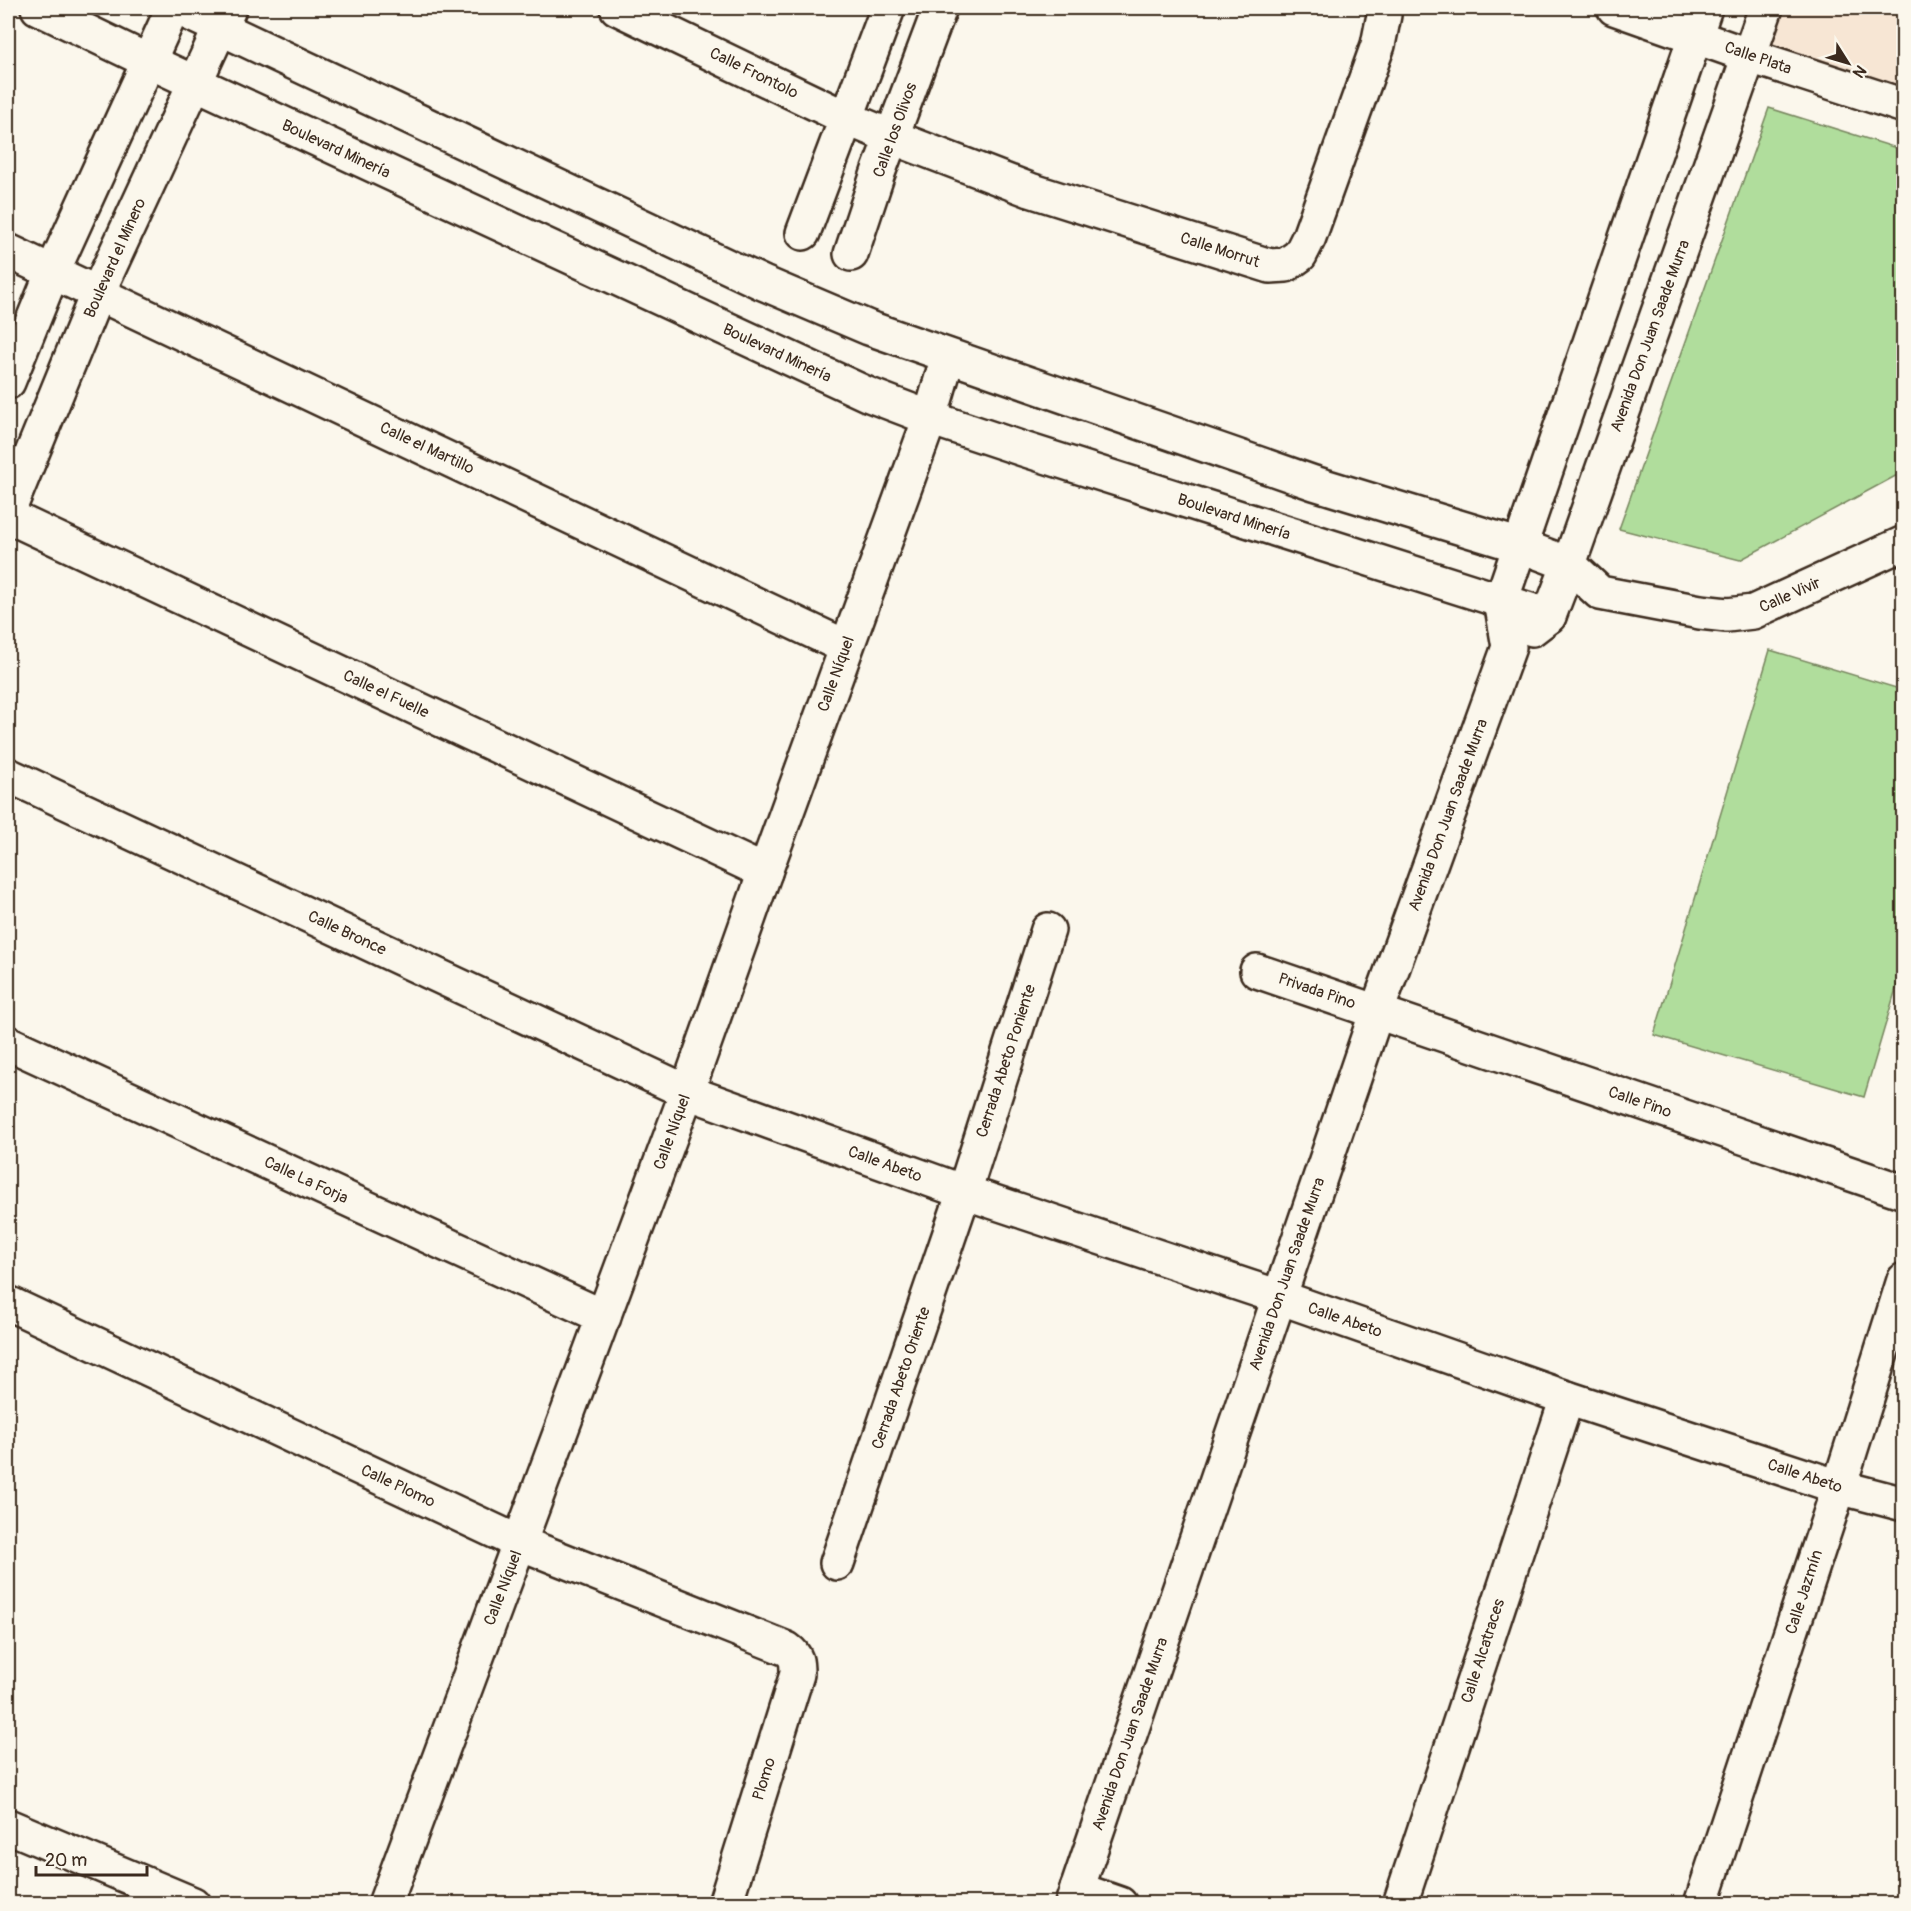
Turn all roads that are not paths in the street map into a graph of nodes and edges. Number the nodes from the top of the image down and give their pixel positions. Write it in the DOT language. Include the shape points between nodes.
graph roads {
  1 [pos="38,8"];
  2 [pos="173,8"];
  3 [pos="178,8"];
  4 [pos="617,8"];
  5 [pos="888,8"];
  6 [pos="940,8"];
  7 [pos="1383,8"];
  8 [pos="1614,8"];
  9 [pos="1766,8"];
  10 [pos="225,18"];
  11 [pos="1701,22"];
  12 [pos="1750,56"];
  13 [pos="148,61"];
  14 [pos="196,83"];
  15 [pos="1904,106"];
  16 [pos="846,118"];
  17 [pos="892,137"];
  18 [pos="803,233"];
  19 [pos="8,251"];
  20 [pos="851,254"];
  21 [pos="53,272"];
  22 [pos="98,292"];
  23 [pos="948,356"];
  24 [pos="8,382"];
  25 [pos="930,418"];
  26 [pos="8,514"];
  27 [pos="1904,543"];
  28 [pos="1521,546"];
  29 [pos="1569,564"];
  30 [pos="1600,593"];
  31 [pos="1501,602"];
  32 [pos="1549,616"];
  33 [pos="846,647"];
  34 [pos="1509,647"];
  35 [pos="8,775"];
  36 [pos="765,872"];
  37 [pos="1048,930"];
  38 [pos="1257,971"];
  39 [pos="1377,1011"];
  40 [pos="8,1043"];
  41 [pos="687,1092"];
  42 [pos="964,1192"];
  43 [pos="1904,1192"];
  44 [pos="1904,1280"];
  45 [pos="1278,1297"];
  46 [pos="8,1303"];
  47 [pos="604,1317"];
  48 [pos="1567,1398"];
  49 [pos="1839,1487"];
  50 [pos="1904,1504"];
  51 [pos="520,1543"];
  52 [pos="837,1563"];
  53 [pos="794,1654"];
  54 [pos="8,1826"];
  55 [pos="1074,1896"];
  56 [pos="194,1904"];
  57 [pos="385,1904"];
  58 [pos="725,1904"];
  59 [pos="1120,1904"];
  60 [pos="1400,1904"];
  61 [pos="1701,1904"];
  1 -- 13 [label="street, Boulevard Minería"];
  2 -- 13 [label="street"];
  3 -- 10 [label="street"];
  4 -- 16 [label="street, Calle Frontolo"];
  5 -- 16 [label="street"];
  6 -- 17 [label="street, Calle los Olivos"];
  7 -- 17 [label="street, Calle Morrut" via="1378,45 1309,237 1300,255 1286,265 1270,266 1030,190"];
  8 -- 11 [label="street, Calle Plata"];
  9 -- 12 [label="street, Avenida Don Juan Saade Murra"];
  10 -- 14 [label="street, Boulevard el Minero"];
  10 -- 23 [label="street" via="763,283"];
  11 -- 12 [label="street, Calle Plata"];
  11 -- 28 [label="street"];
  12 -- 15 [label="street, Calle Plata"];
  12 -- 29 [label="street, Avenida Don Juan Saade Murra"];
  13 -- 14 [label="street, Boulevard Minería"];
  13 -- 21 [label="street"];
  14 -- 22 [label="street, Boulevard el Minero"];
  14 -- 25 [label="street, Boulevard Minería" via="856,389"];
  16 -- 17 [label="street, Calle Frontolo"];
  16 -- 18 [label="street"];
  17 -- 20 [label="street, Calle los Olivos"];
  19 -- 21 [label="street, Calle el Martillo"];
  21 -- 22 [label="street, Calle el Martillo"];
  21 -- 24 [label="street"];
  22 -- 26 [label="street, Boulevard el Minero"];
  22 -- 33 [label="street, Calle el Martillo"];
  23 -- 25 [label="street, Calle Níquel"];
  23 -- 28 [label="street" via="1314,483"];
  25 -- 31 [label="street, Boulevard Minería"];
  25 -- 33 [label="street, Calle Níquel"];
  26 -- 36 [label="street, Calle el Fuelle"];
  27 -- 30 [label="street, Calle Vivir" via="1753,612 1700,612"];
  28 -- 29 [label="street"];
  28 -- 31 [label="street"];
  29 -- 30 [label="street"];
  29 -- 32 [label="street, Avenida Don Juan Saade Murra"];
  30 -- 32 [label="street"];
  31 -- 32 [label="street, Boulevard Minería"];
  31 -- 34 [label="street"];
  32 -- 34 [label="street"];
  33 -- 36 [label="street, Calle Níquel"];
  34 -- 39 [label="street, Avenida Don Juan Saade Murra"];
  35 -- 41 [label="street, Calle Bronce"];
  36 -- 41 [label="street, Calle Níquel"];
  37 -- 42 [label="street, Cerrada Abeto Poniente"];
  38 -- 39 [label="street, Privada Pino"];
  39 -- 43 [label="street, Calle Pino"];
  39 -- 45 [label="street, Avenida Don Juan Saade Murra"];
  40 -- 47 [label="street, Calle La Forja"];
  41 -- 42 [label="street, Calle Abeto"];
  41 -- 47 [label="street, Calle Níquel"];
  42 -- 45 [label="street, Calle Abeto"];
  42 -- 52 [label="street, Cerrada Abeto Oriente"];
  44 -- 49 [label="street, Calle Jazmín"];
  45 -- 48 [label="street, Calle Abeto"];
  45 -- 55 [label="street, Avenida Don Juan Saade Murra"];
  46 -- 51 [label="street, Calle Plomo"];
  47 -- 51 [label="street, Calle Níquel"];
  48 -- 49 [label="street, Calle Abeto"];
  48 -- 60 [label="street, Calle Alcatraces"];
  49 -- 50 [label="street, Calle Abeto"];
  49 -- 61 [label="street, Calle Jazmín"];
  51 -- 53 [label="street, Calle Plomo"];
  51 -- 57 [label="street, Calle Níquel"];
  53 -- 58 [label="street, Plomo" via="797,1674"];
  54 -- 56 [label="street"];
  55 -- 59 [label="street"];
}
